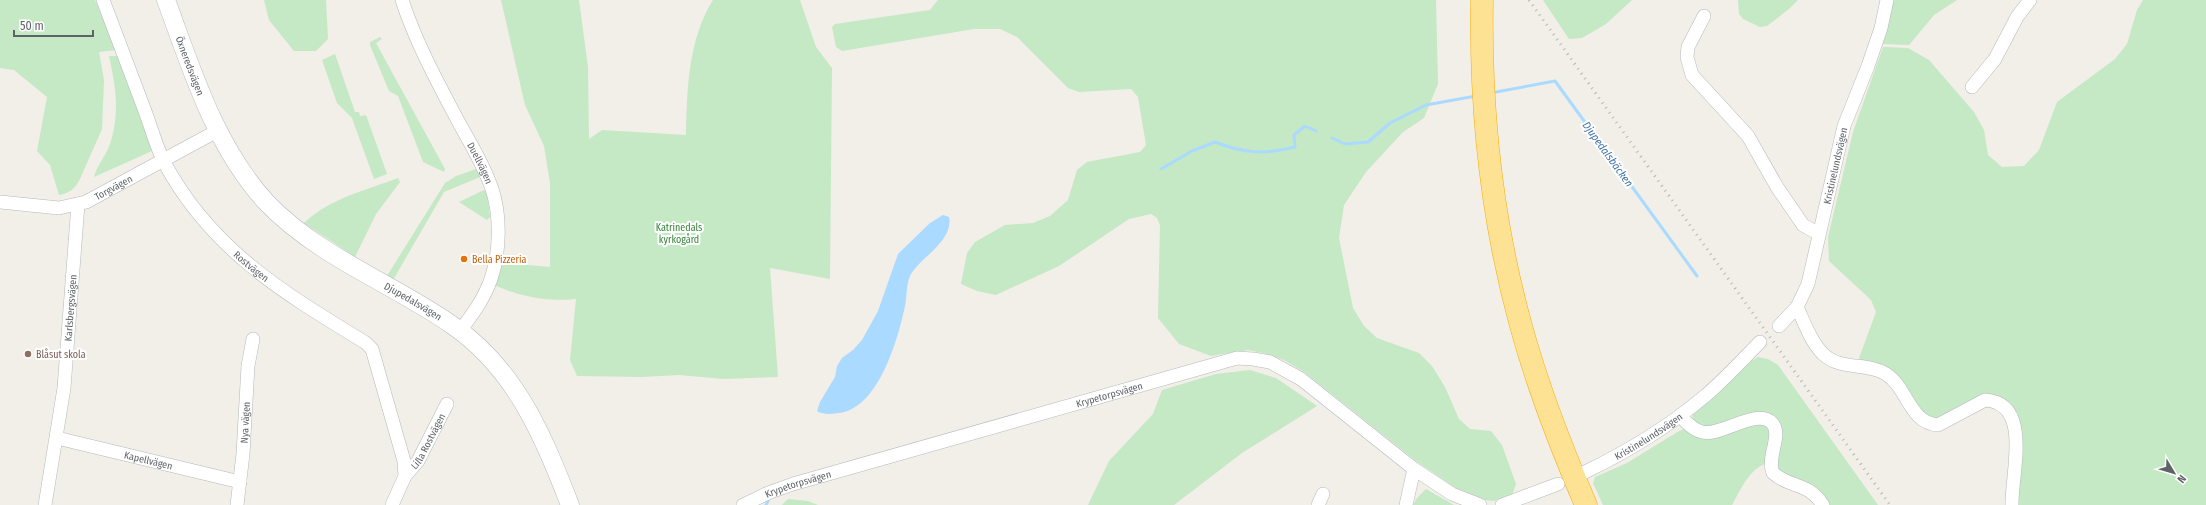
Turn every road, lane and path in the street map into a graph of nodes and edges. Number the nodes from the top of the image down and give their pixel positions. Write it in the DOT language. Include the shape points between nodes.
graph roads {
  1 [pos="103,0"];
  2 [pos="166,0"];
  3 [pos="402,0"];
  4 [pos="1473,0"];
  5 [pos="1482,0"];
  6 [pos="1887,0"];
  7 [pos="2030,0"];
  8 [pos="1704,16"];
  9 [pos="1972,87"];
  10 [pos="217,131"];
  11 [pos="163,160"];
  12 [pos="0,202"];
  13 [pos="78,204"];
  14 [pos="1819,234"];
  15 [pos="1797,307"];
  16 [pos="1779,326"];
  17 [pos="460,331"];
  18 [pos="252,339"];
  19 [pos="1760,342"];
  20 [pos="447,404"];
  21 [pos="1680,416"];
  22 [pos="57,438"];
  23 [pos="1414,469"];
  24 [pos="1584,473"];
  25 [pos="405,476"];
  26 [pos="240,482"];
  27 [pos="1558,484"];
  28 [pos="45,505"];
  29 [pos="236,505"];
  30 [pos="392,505"];
  31 [pos="570,505"];
  32 [pos="743,505"];
  33 [pos="1406,505"];
  34 [pos="1480,505"];
  35 [pos="1502,505"];
  36 [pos="1575,505"];
  37 [pos="1586,505"];
  38 [pos="1823,505"];
  39 [pos="2012,505"];
  1 -- 11 [label="street, Rostvägen"];
  2 -- 10 [label="street, Öxneredsvägen"];
  3 -- 17 [label="street, Duellvägen" via="424,56 482,165 492,190 497,213 496,253 491,280 478,307"];
  4 -- 36 [label="highway" via="1474,96 1491,242 1510,328 1551,450"];
  5 -- 37 [label="highway" via="1487,137 1501,239 1520,326 1540,389 1560,446"];
  6 -- 14 [label="street, Kristinelundsvägen" via="1871,58 1844,126"];
  7 -- 9 [label="street" via="2013,23 1996,59"];
  8 -- 14 [label="street" via="1688,47 1688,66 1692,75 1748,136 1777,187 1803,225"];
  10 -- 11 [label="street, Torgvägen"];
  10 -- 17 [label="street, Djupedalsvägen" via="250,183 288,222 321,246"];
  11 -- 13 [label="street, Torgvägen"];
  11 -- 25 [label="street, Rostvägen" via="193,207 241,258 284,293 372,349 404,461"];
  12 -- 13 [label="street, Torgvägen" via="60,208"];
  13 -- 22 [label="street, Karlsbergsvägen" via="70,329"];
  14 -- 15 [label="street, Kristinelundsvägen" via="1808,284"];
  15 -- 16 [label="street, Kristinelundsvägen"];
  15 -- 39 [label="street" via="1824,355 1837,363 1886,374 1899,385 1917,416 1923,421 1938,425 1985,400 1994,401 2007,409 2016,431"];
  17 -- 31 [label="street, Djupedalsvägen" via="496,365 527,406"];
  18 -- 26 [label="street, Nya vägen"];
  19 -- 21 [label="street, Kristinelundsvägen" via="1706,395"];
  20 -- 25 [label="street, Lilla Rostvägen" via="418,461"];
  21 -- 24 [label="street, Kristinelundsvägen" via="1620,456"];
  21 -- 38 [label="street" via="1690,426 1702,432 1713,432 1761,418 1772,422 1777,432 1770,460 1773,473 1809,489"];
  22 -- 26 [label="street, Kapellvägen"];
  22 -- 28 [label="street, Karlsbergsvägen"];
  23 -- 32 [label="street, Krypetorpsvägen" via="1301,379 1270,362 1237,358 793,484"];
  23 -- 33 [label="street"];
  23 -- 34 [label="street" via="1452,494"];
  25 -- 30 [label="street"];
  26 -- 29 [label="street, Nya vägen"];
  27 -- 35 [label="street"];
}
